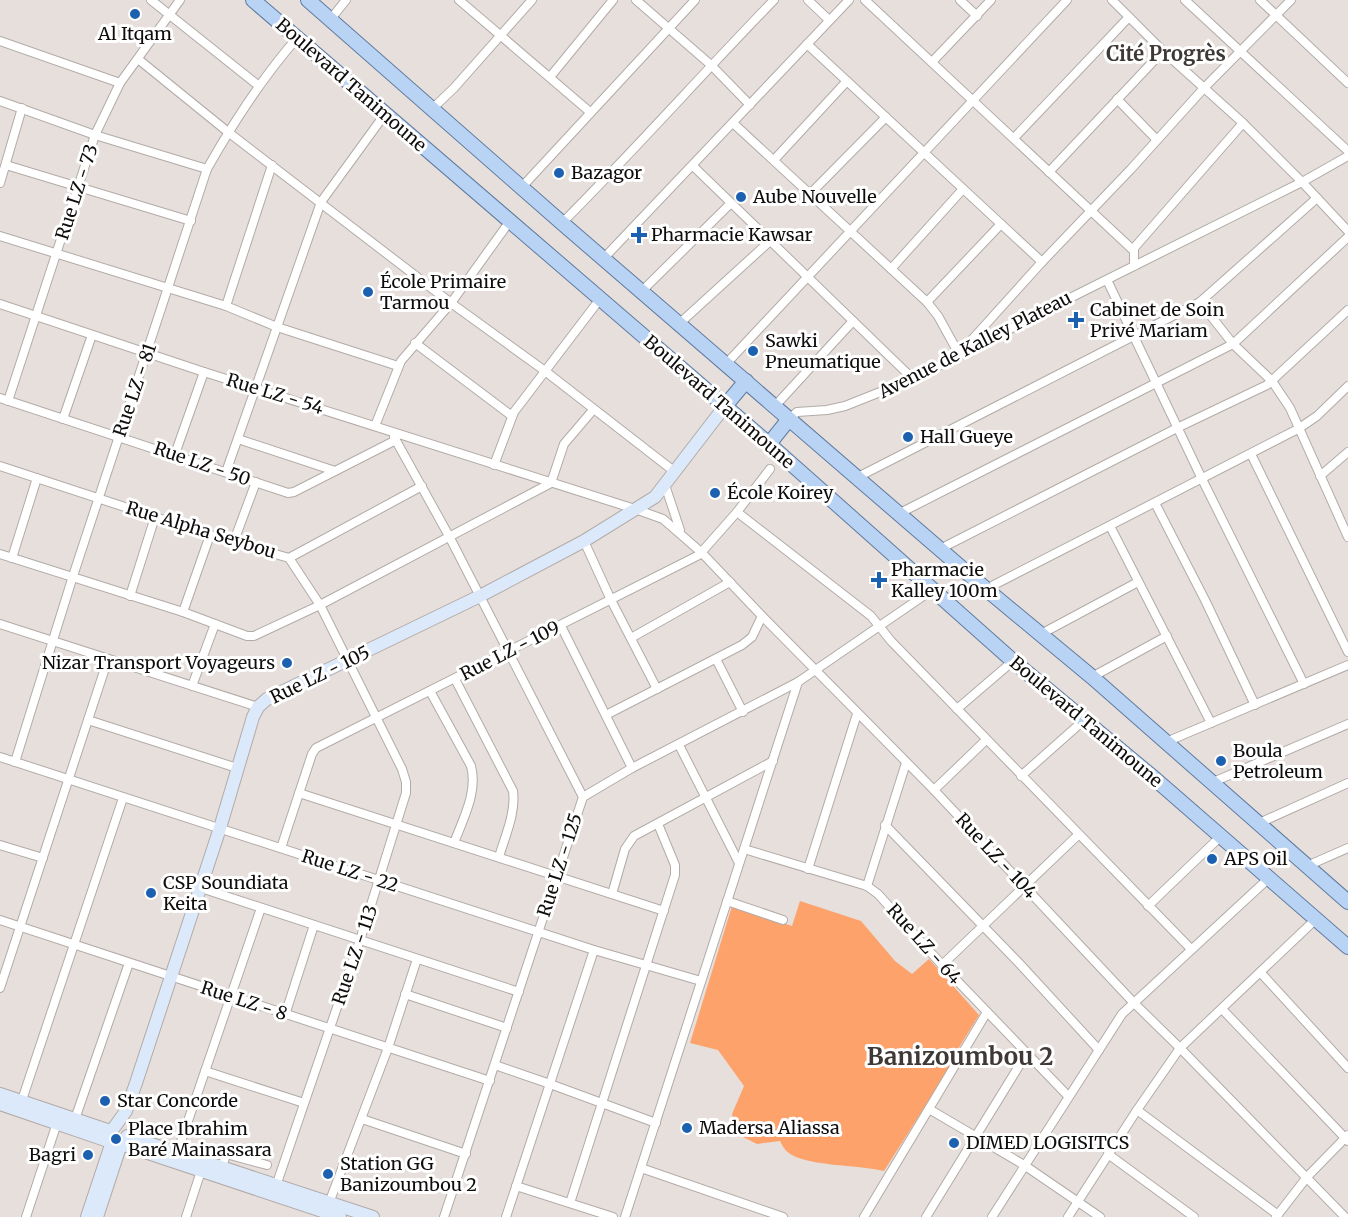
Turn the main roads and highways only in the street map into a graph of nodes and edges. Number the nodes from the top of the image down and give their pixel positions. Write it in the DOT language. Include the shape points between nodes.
graph roads {
  1 [pos="253,0"];
  2 [pos="308,0"];
  3 [pos="746,381"];
  4 [pos="725,406"];
  5 [pos="789,419"];
  6 [pos="769,444"];
  7 [pos="1348,902"];
  8 [pos="1348,946"];
  9 [pos="0,1103"];
  10 [pos="117,1139"];
  11 [pos="87,1217"];
  12 [pos="97,1217"];
  13 [pos="340,1217"];
  14 [pos="373,1217"];
  1 -- 4 [label="main road, Boulevard Tanimoune"];
  2 -- 3 [label="main road, Boulevard Tanimoune"];
  3 -- 4 [label="main road"];
  3 -- 5 [label="main road, Boulevard Tanimoune"];
  4 -- 6 [label="main road, Boulevard Tanimoune"];
  4 -- 10 [label="main road, Rue LZ - 105" via="655,497 584,541 267,699 258,707"];
  5 -- 6 [label="main road"];
  5 -- 7 [label="main road, Boulevard Tanimoune"];
  6 -- 8 [label="main road, Boulevard Tanimoune" via="1012,661"];
  9 -- 10 [label="main road"];
  9 -- 10 [label="main road" via="22,1100"];
  10 -- 11 [label="main road"];
  10 -- 12 [label="main road"];
  10 -- 13 [label="main road"];
  10 -- 14 [label="main road" via="177,1153"];
}
